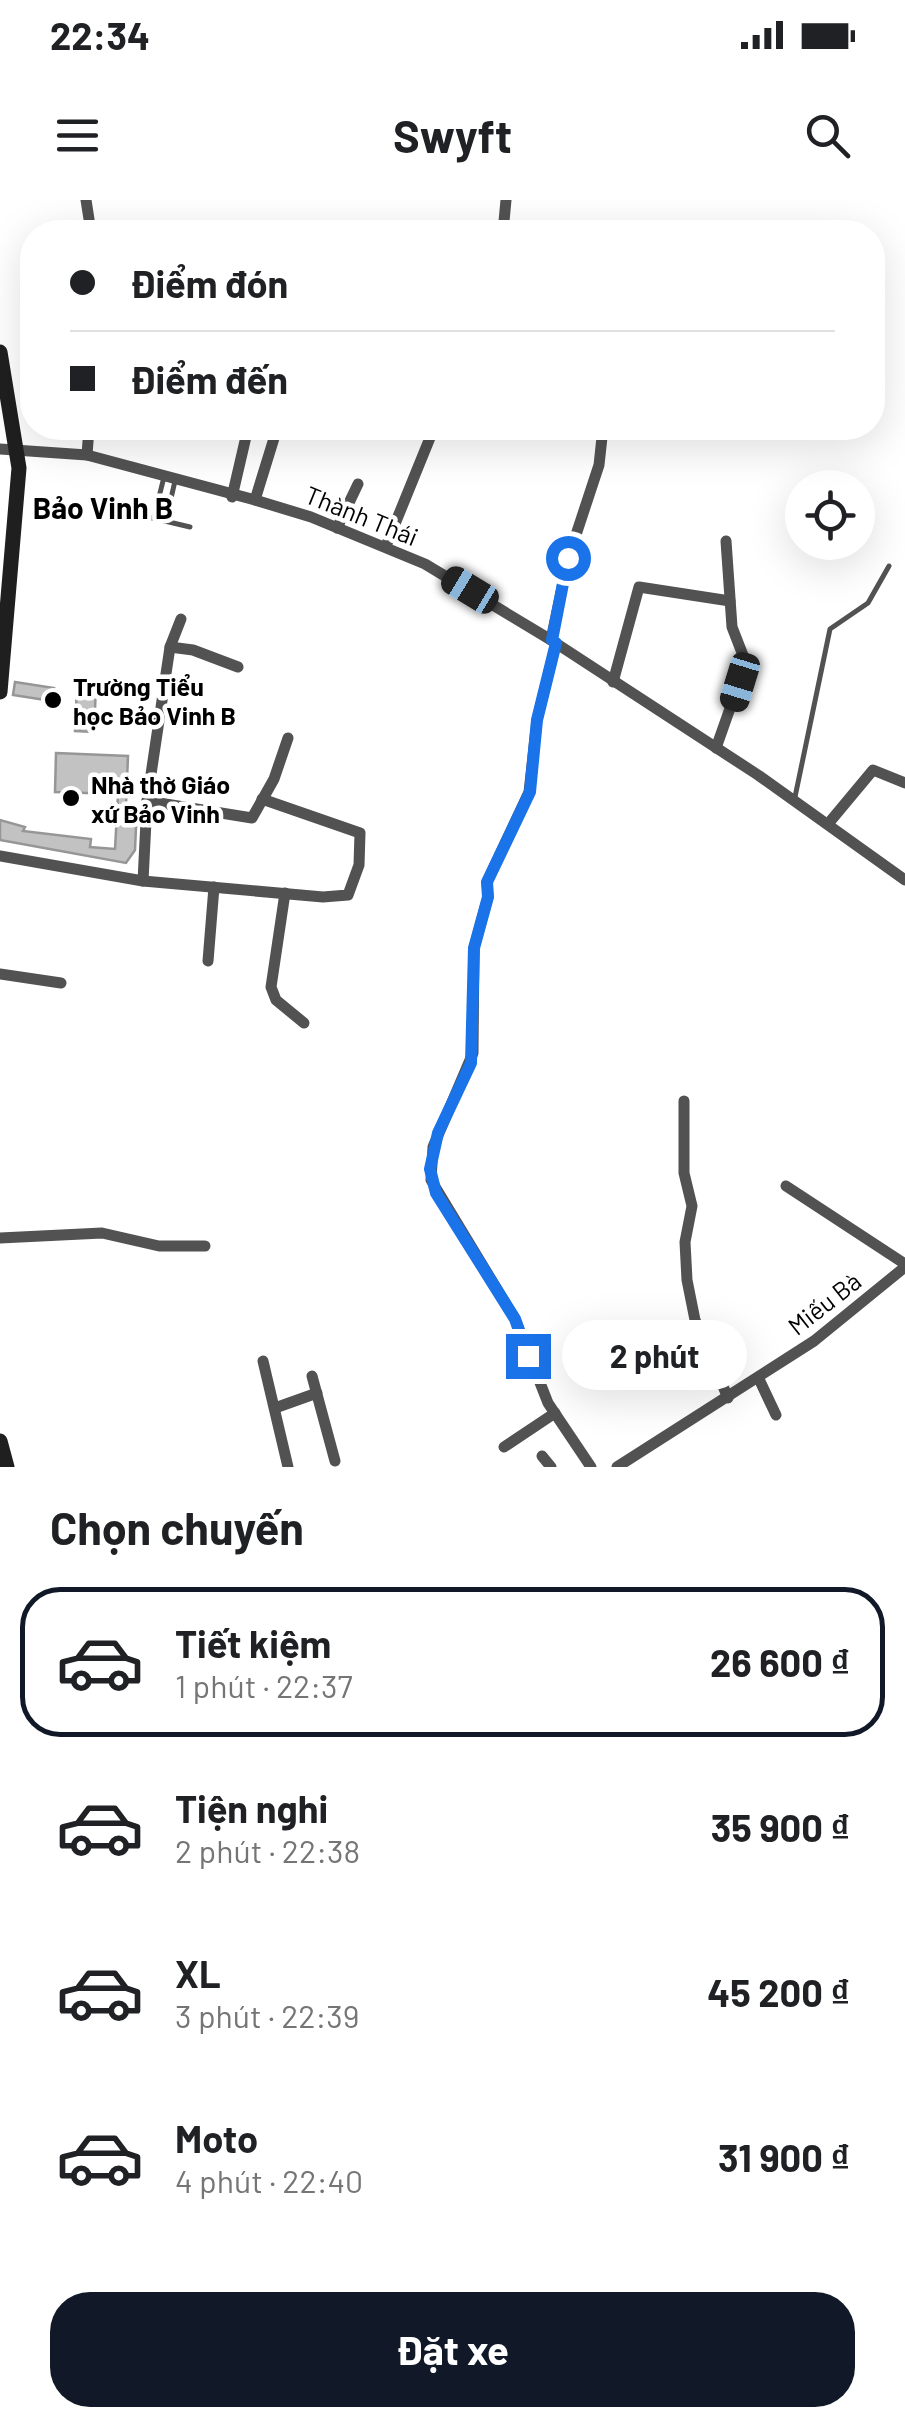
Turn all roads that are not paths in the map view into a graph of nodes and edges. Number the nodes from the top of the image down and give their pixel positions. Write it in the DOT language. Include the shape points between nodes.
graph roads {
  1 [pos="0,352"];
  2 [pos="88,440"];
  3 [pos="245,440"];
  4 [pos="273,440"];
  5 [pos="429,440"];
  6 [pos="601,440"];
  7 [pos="7,448"];
  8 [pos="87,454"];
  9 [pos="170,479"];
  10 [pos="358,484"];
  11 [pos="232,496"];
  12 [pos="255,500"];
  13 [pos="127,512"];
  14 [pos="154,517"];
  15 [pos="166,520"];
  16 [pos="190,527"];
  17 [pos="338,528"];
  18 [pos="726,541"];
  19 [pos="386,546"];
  20 [pos="888,566"];
  21 [pos="730,601"];
  22 [pos="181,619"];
  23 [pos="554,641"];
  24 [pos="170,647"];
  25 [pos="238,667"];
  26 [pos="613,682"];
  27 [pos="0,692"];
  28 [pos="288,738"];
  29 [pos="716,748"];
  30 [pos="905,783"];
  31 [pos="262,799"];
  32 [pos="794,799"];
  33 [pos="147,801"];
  34 [pos="828,824"];
  35 [pos="0,856"];
  36 [pos="905,880"];
  37 [pos="142,882"];
  38 [pos="214,886"];
  39 [pos="285,894"];
  40 [pos="208,961"];
  41 [pos="0,974"];
  42 [pos="61,983"];
  43 [pos="304,1023"];
  44 [pos="684,1101"];
  45 [pos="786,1186"];
  46 [pos="0,1238"];
  47 [pos="205,1246"];
  48 [pos="905,1265"];
  49 [pos="263,1362"];
  50 [pos="312,1376"];
  51 [pos="760,1379"];
  52 [pos="317,1393"];
  53 [pos="728,1398"];
  54 [pos="274,1408"];
  55 [pos="555,1413"];
  56 [pos="776,1415"];
  57 [pos="0,1441"];
  58 [pos="504,1447"];
  59 [pos="542,1456"];
  60 [pos="335,1462"];
  61 [pos="7,1467"];
  62 [pos="288,1467"];
  63 [pos="551,1467"];
  64 [pos="591,1467"];
  65 [pos="617,1467"];
  1 -- 7 [label="street"];
  2 -- 8 [label="street"];
  3 -- 11 [label="street"];
  4 -- 12 [label="street"];
  5 -- 19 [label="street"];
  6 -- 23 [label="street" via="568,558"];
  7 -- 8 [label="street, Thành Thái"];
  7 -- 27 [label="street" via="19,468"];
  8 -- 9 [label="street, Thành Thái"];
  9 -- 11 [label="street, Thành Thái"];
  9 -- 14 [label="lane"];
  9 -- 15 [label="lane"];
  10 -- 17 [label="street"];
  11 -- 12 [label="street, Thành Thái"];
  12 -- 17 [label="street, Thành Thái"];
  13 -- 14 [label="lane"];
  14 -- 15 [label="lane"];
  15 -- 16 [label="lane"];
  17 -- 19 [label="street, Thành Thái"];
  18 -- 21 [label="street"];
  19 -- 23 [label="street, Thành Thái"];
  20 -- 32 [label="lane" via="868,603 830,628"];
  21 -- 26 [label="street" via="639,586"];
  21 -- 29 [label="street" via="746,663"];
  22 -- 24 [label="street"];
  23 -- 26 [label="street, Thành Thái"];
  23 -- 55 [label="street" via="530,792 487,882 476,935 471,1063 438,1133 430,1169 436,1193 515,1319"];
  24 -- 25 [label="street"];
  24 -- 33 [label="street"];
  26 -- 29 [label="street, Thành Thái"];
  28 -- 31 [label="street"];
  29 -- 32 [label="street, Thành Thái"];
  30 -- 34 [label="street" via="873,770"];
  31 -- 33 [label="street" via="249,819"];
  31 -- 39 [label="street" via="353,830 363,841 348,895"];
  32 -- 34 [label="street, Thành Thái"];
  33 -- 37 [label="street"];
  34 -- 36 [label="street, Thành Thái"];
  35 -- 37 [label="street"];
  37 -- 38 [label="street"];
  38 -- 39 [label="street"];
  38 -- 40 [label="street"];
  39 -- 43 [label="street" via="272,996"];
  41 -- 42 [label="street"];
  44 -- 53 [label="street" via="684,1173 692,1206 684,1242 688,1280 695,1320"];
  45 -- 48 [label="street"];
  46 -- 47 [label="street" via="102,1233 159,1246"];
  48 -- 51 [label="street, Miếu Bà"];
  49 -- 54 [label="street"];
  50 -- 52 [label="street"];
  51 -- 53 [label="street, Miếu Bà"];
  51 -- 56 [label="street"];
  52 -- 54 [label="street"];
  52 -- 60 [label="street"];
  53 -- 65 [label="street, Miếu Bà"];
  54 -- 62 [label="street"];
  55 -- 58 [label="street"];
  55 -- 64 [label="street"];
  57 -- 61 [label="street"];
  59 -- 63 [label="street"];
}
